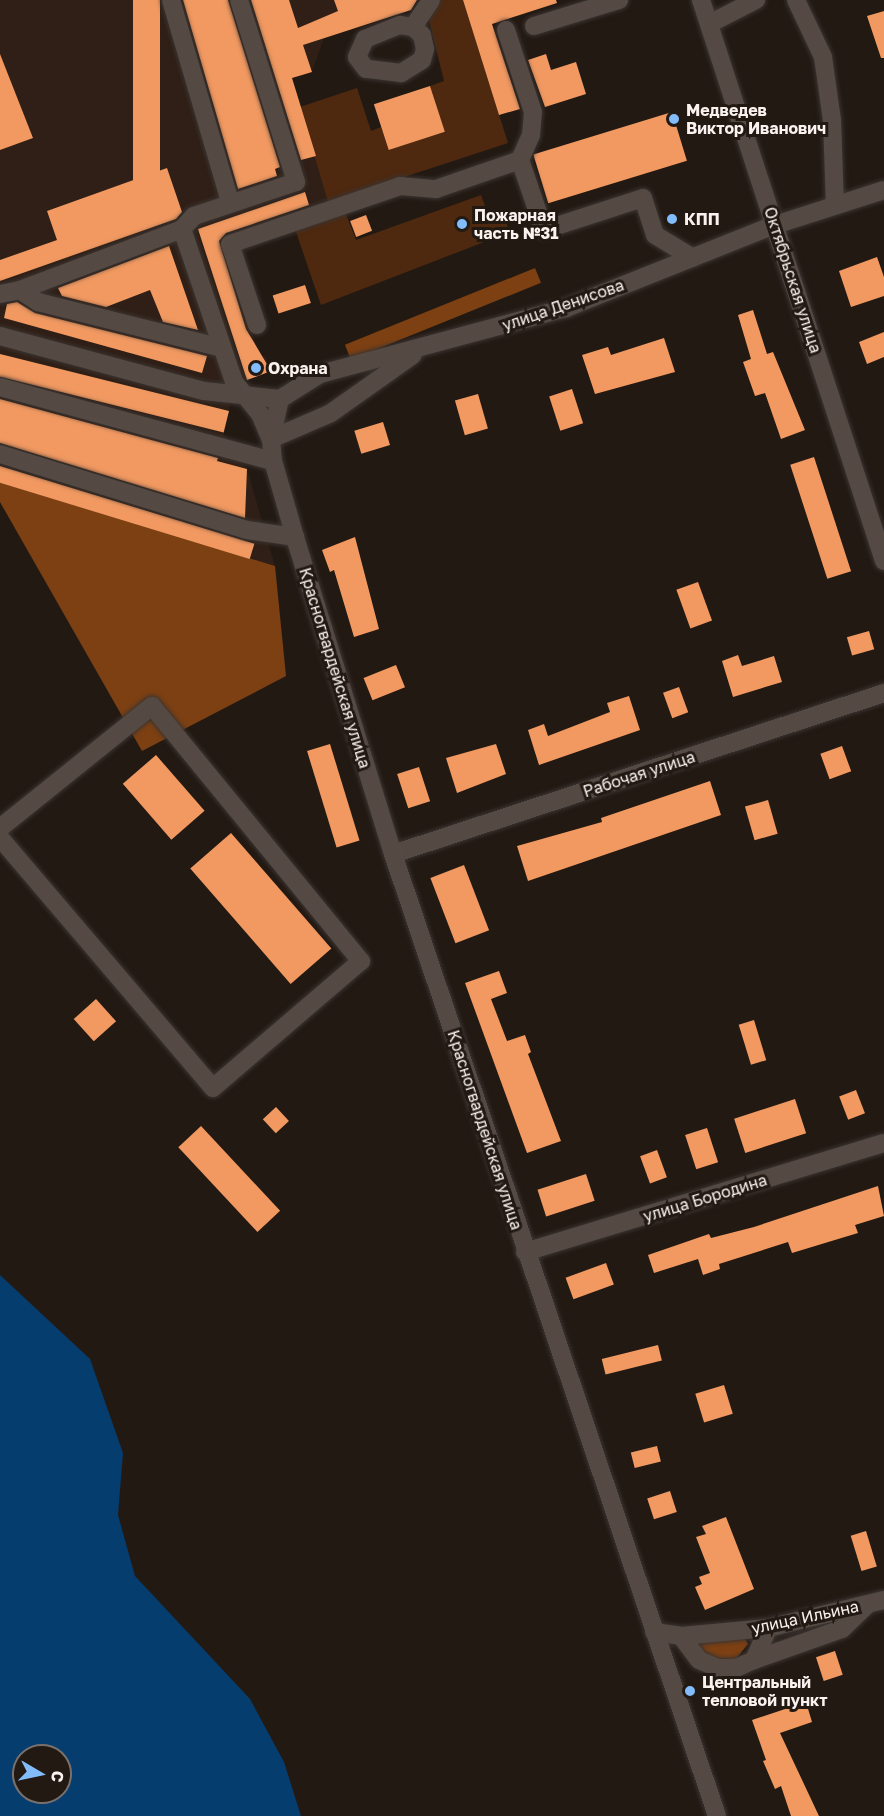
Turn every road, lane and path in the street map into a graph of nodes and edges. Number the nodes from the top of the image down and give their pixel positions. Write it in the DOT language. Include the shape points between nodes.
graph roads {
  1 [pos="171,0"];
  2 [pos="239,0"];
  3 [pos="431,0"];
  4 [pos="619,0"];
  5 [pos="701,0"];
  6 [pos="756,0"];
  7 [pos="796,0"];
  8 [pos="709,24"];
  9 [pos="534,26"];
  10 [pos="413,27"];
  11 [pos="506,30"];
  12 [pos="520,159"];
  13 [pos="884,190"];
  14 [pos="230,202"];
  15 [pos="835,205"];
  16 [pos="775,225"];
  17 [pos="182,230"];
  18 [pos="693,258"];
  19 [pos="20,291"];
  20 [pos="0,294"];
  21 [pos="257,325"];
  22 [pos="0,336"];
  23 [pos="222,348"];
  24 [pos="421,349"];
  25 [pos="0,387"];
  26 [pos="247,396"];
  27 [pos="280,399"];
  28 [pos="271,439"];
  29 [pos="0,454"];
  30 [pos="273,461"];
  31 [pos="295,537"];
  32 [pos="884,561"];
  33 [pos="884,693"];
  34 [pos="0,828"];
  35 [pos="0,838"];
  36 [pos="393,854"];
  37 [pos="884,1143"];
  38 [pos="525,1252"];
  39 [pos="877,1602"];
  40 [pos="768,1628"];
  41 [pos="654,1632"];
  42 [pos="681,1636"];
  43 [pos="753,1660"];
  44 [pos="717,1816"];
  1 -- 14 [label="street"];
  2 -- 14 [label="street" via="296,182"];
  3 -- 10 [label="street"];
  4 -- 9 [label="street"];
  5 -- 8 [label="street, Октябрьская улица"];
  6 -- 8 [label="street"];
  7 -- 15 [label="street" via="823,57 832,120"];
  8 -- 16 [label="street, Октябрьская улица"];
  11 -- 12 [label="street" via="533,112 531,135"];
  12 -- 18 [label="street" via="544,230 643,198 655,235"];
  12 -- 21 [label="street" via="436,189 400,186 230,244"];
  13 -- 15 [label="street, улица Денисова"];
  14 -- 17 [label="street" via="194,216"];
  15 -- 16 [label="street, улица Денисова"];
  16 -- 18 [label="street, улица Денисова"];
  16 -- 32 [label="street, Октябрьская улица"];
  17 -- 19 [label="street"];
  17 -- 23 [label="street"];
  18 -- 24 [label="street, улица Денисова" via="566,308"];
  19 -- 20 [label="street"];
  19 -- 23 [label="street" via="38,302"];
  22 -- 26 [label="street" via="204,391"];
  23 -- 26 [label="street" via="234,382"];
  24 -- 27 [label="street, улица Денисова" via="320,374"];
  24 -- 28 [label="street" via="331,413"];
  25 -- 30 [label="street"];
  26 -- 27 [label="street"];
  26 -- 28 [label="street"];
  27 -- 28 [label="street"];
  28 -- 30 [label="street, Красногвардейская улица"];
  29 -- 31 [label="street" via="247,530"];
  30 -- 31 [label="street, Красногвардейская улица"];
  31 -- 36 [label="street, Красногвардейская улица"];
  33 -- 36 [label="street, Рабочая улица"];
  34 -- 35 [label="street" via="152,706 361,961 213,1088"];
  36 -- 38 [label="street, Красногвардейская улица"];
  37 -- 38 [label="street, улица Бородина"];
  38 -- 41 [label="street, Красногвардейская улица"];
  39 -- 40 [label="street, улица Ильина"];
  39 -- 43 [label="street" via="842,1629"];
  40 -- 42 [label="street, улица Ильина"];
  40 -- 43 [label="street"];
  41 -- 42 [label="street, улица Ильина"];
  41 -- 44 [label="street, Красногвардейская улица"];
  42 -- 43 [label="street" via="699,1660 718,1668 736,1668"];
}
